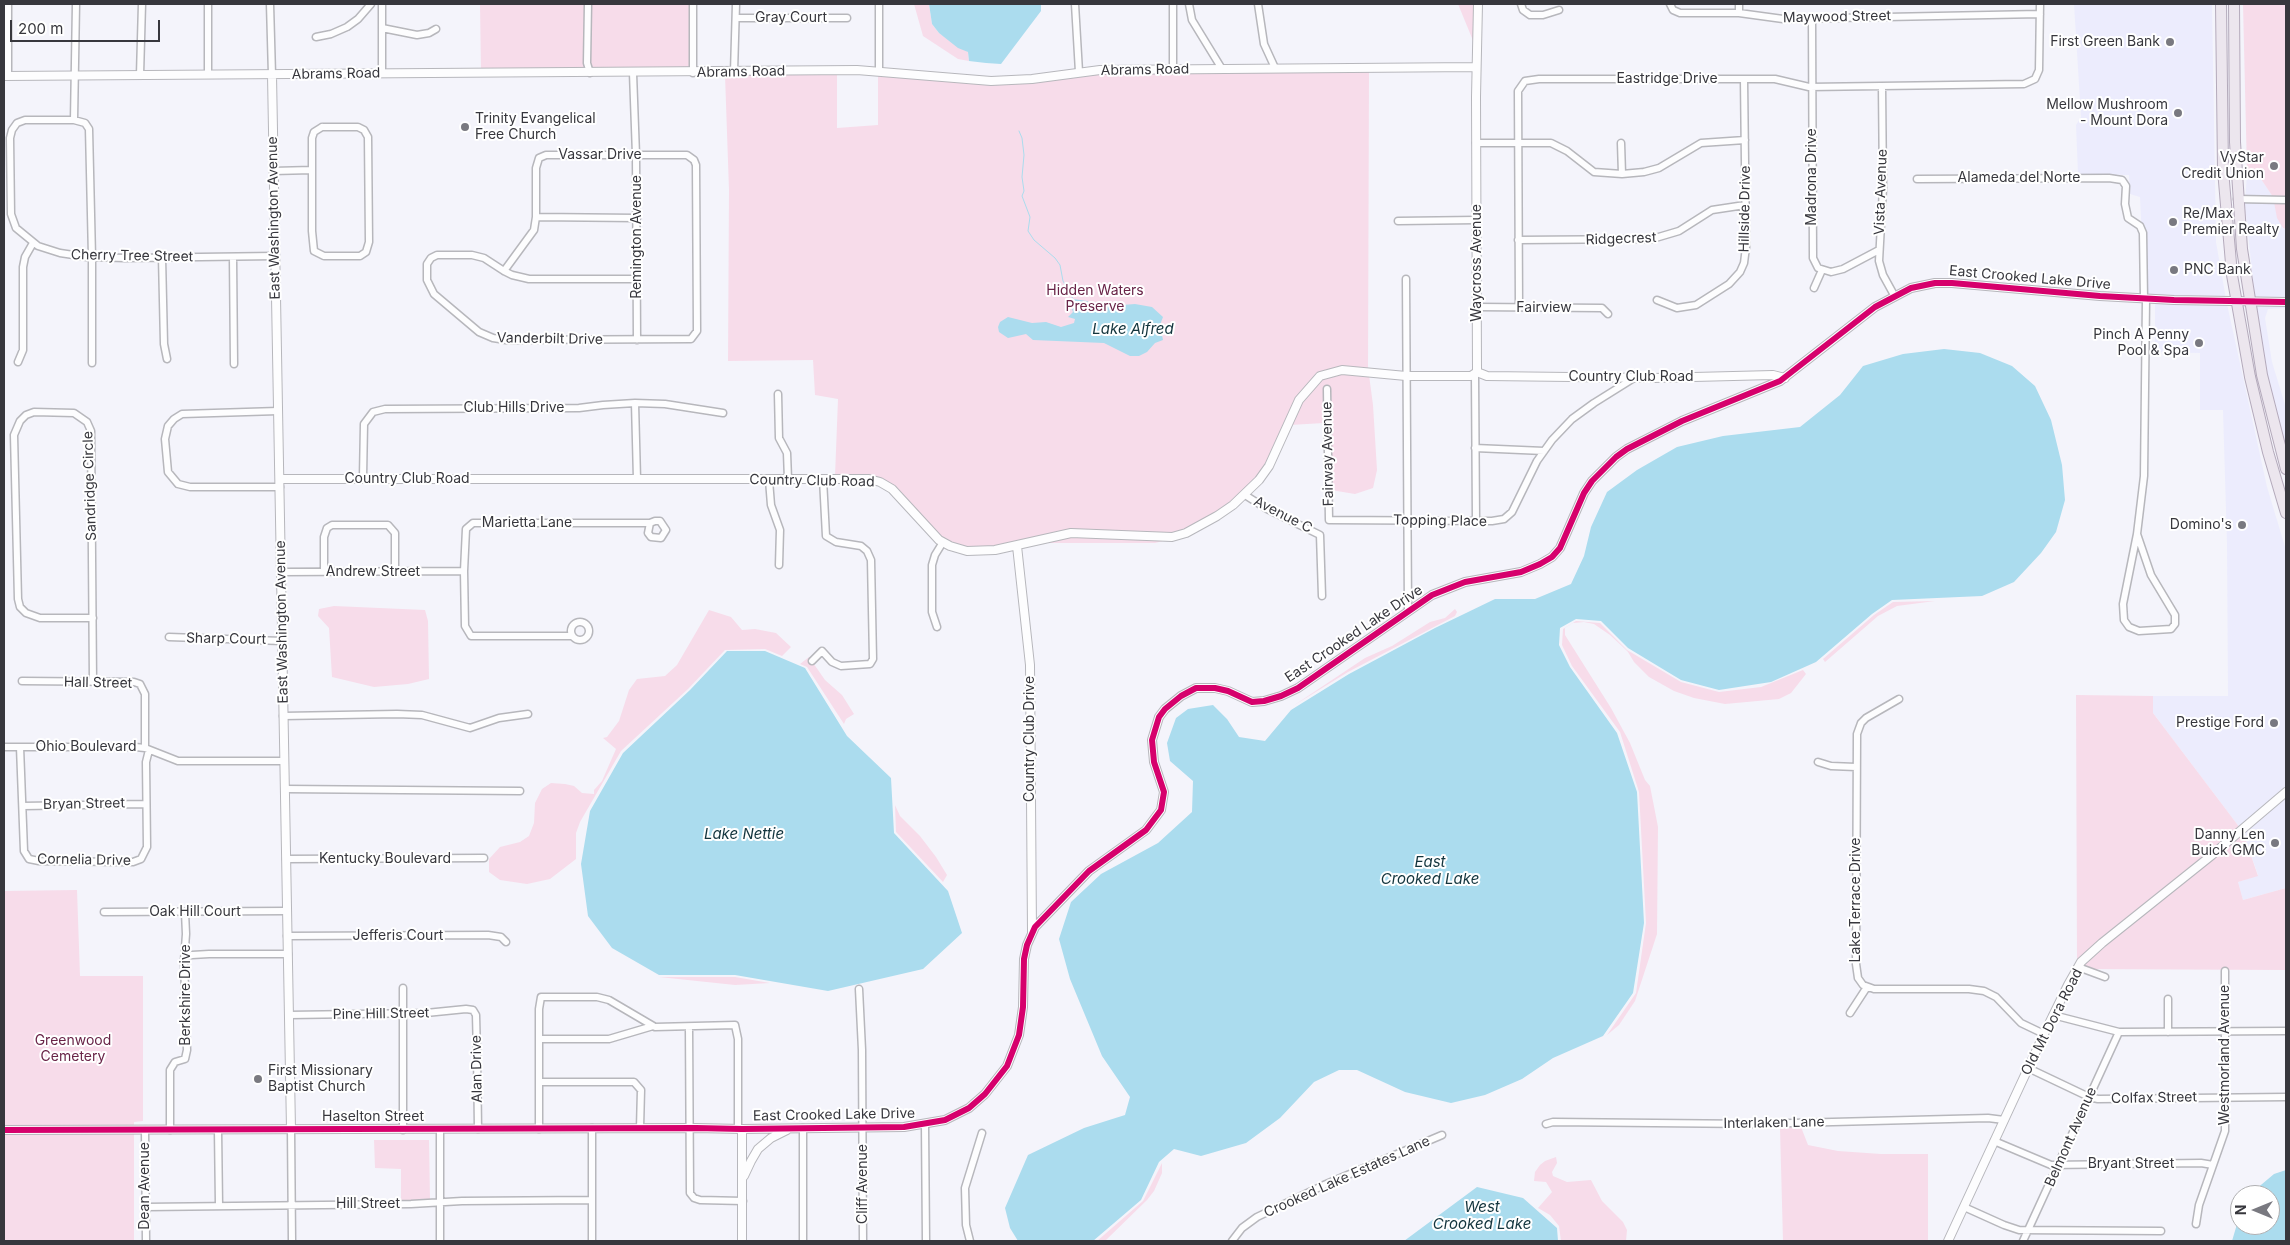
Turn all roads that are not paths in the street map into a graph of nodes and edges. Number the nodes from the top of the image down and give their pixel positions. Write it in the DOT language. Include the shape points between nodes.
graph roads {
  1 [pos="8,4"];
  2 [pos="76,4"];
  3 [pos="142,4"];
  4 [pos="208,4"];
  5 [pos="270,4"];
  6 [pos="371,4"];
  7 [pos="382,4"];
  8 [pos="588,4"];
  9 [pos="693,4"];
  10 [pos="736,4"];
  11 [pos="879,4"];
  12 [pos="1075,4"];
  13 [pos="1173,4"];
  14 [pos="1189,4"];
  15 [pos="1258,4"];
  16 [pos="1478,4"];
  17 [pos="1521,4"];
  18 [pos="1670,4"];
  19 [pos="1739,4"];
  20 [pos="2040,4"];
  21 [pos="2221,4"];
  22 [pos="2233,4"];
  23 [pos="1559,10"];
  24 [pos="1739,13"];
  25 [pos="2040,14"];
  26 [pos="736,18"];
  27 [pos="847,18"];
  28 [pos="1812,18"];
  29 [pos="382,28"];
  30 [pos="436,29"];
  31 [pos="316,37"];
  32 [pos="1476,67"];
  33 [pos="1275,68"];
  34 [pos="1222,69"];
  35 [pos="1173,70"];
  36 [pos="879,71"];
  37 [pos="693,72"];
  38 [pos="734,72"];
  39 [pos="1079,72"];
  40 [pos="633,73"];
  41 [pos="208,74"];
  42 [pos="382,74"];
  43 [pos="590,74"];
  44 [pos="140,75"];
  45 [pos="272,75"];
  46 [pos="6,76"];
  47 [pos="75,76"];
  48 [pos="1744,79"];
  49 [pos="1882,86"];
  50 [pos="1812,87"];
  51 [pos="74,120"];
  52 [pos="1745,140"];
  53 [pos="1476,142"];
  54 [pos="1518,142"];
  55 [pos="1621,143"];
  56 [pos="636,155"];
  57 [pos="694,160"];
  58 [pos="312,170"];
  59 [pos="273,171"];
  60 [pos="1622,174"];
  61 [pos="1917,179"];
  62 [pos="2237,200"];
  63 [pos="2286,200"];
  64 [pos="1746,205"];
  65 [pos="536,217"];
  66 [pos="637,218"];
  67 [pos="1477,220"];
  68 [pos="1398,221"];
  69 [pos="1518,240"];
  70 [pos="33,243"];
  71 [pos="1879,250"];
  72 [pos="275,256"];
  73 [pos="92,257"];
  74 [pos="233,257"];
  75 [pos="162,258"];
  76 [pos="1822,270"];
  77 [pos="504,271"];
  78 [pos="637,279"];
  79 [pos="1406,279"];
  80 [pos="1814,288"];
  81 [pos="1894,295"];
  82 [pos="2145,299"];
  83 [pos="1657,300"];
  84 [pos="2236,302"];
  85 [pos="2249,302"];
  86 [pos="2286,302"];
  87 [pos="1477,307"];
  88 [pos="1519,307"];
  89 [pos="1608,314"];
  90 [pos="637,340"];
  91 [pos="167,359"];
  92 [pos="18,362"];
  93 [pos="92,363"];
  94 [pos="234,364"];
  95 [pos="1476,374"];
  96 [pos="1406,376"];
  97 [pos="1635,377"];
  98 [pos="1785,378"];
  99 [pos="1327,389"];
  100 [pos="778,394"];
  101 [pos="636,403"];
  102 [pos="278,411"];
  103 [pos="723,413"];
  104 [pos="1474,448"];
  105 [pos="1544,451"];
  106 [pos="2286,469"];
  107 [pos="363,477"];
  108 [pos="637,479"];
  109 [pos="788,479"];
  110 [pos="824,479"];
  111 [pos="770,480"];
  112 [pos="280,483"];
  113 [pos="1245,494"];
  114 [pos="2285,498"];
  115 [pos="2286,513"];
  116 [pos="1329,520"];
  117 [pos="1407,520"];
  118 [pos="1476,521"];
  119 [pos="650,523"];
  120 [pos="2137,534"];
  121 [pos="943,542"];
  122 [pos="1017,546"];
  123 [pos="779,566"];
  124 [pos="464,571"];
  125 [pos="281,572"];
  126 [pos="324,572"];
  127 [pos="395,572"];
  128 [pos="1322,596"];
  129 [pos="1408,610"];
  130 [pos="92,618"];
  131 [pos="937,627"];
  132 [pos="572,636"];
  133 [pos="169,637"];
  134 [pos="282,641"];
  135 [pos="812,661"];
  136 [pos="22,681"];
  137 [pos="93,682"];
  138 [pos="1899,699"];
  139 [pos="528,714"];
  140 [pos="284,716"];
  141 [pos="4,747"];
  142 [pos="20,747"];
  143 [pos="147,749"];
  144 [pos="284,761"];
  145 [pos="1818,762"];
  146 [pos="1856,767"];
  147 [pos="285,789"];
  148 [pos="520,791"];
  149 [pos="2286,792"];
  150 [pos="145,804"];
  151 [pos="23,806"];
  152 [pos="484,858"];
  153 [pos="286,859"];
  154 [pos="287,911"];
  155 [pos="104,912"];
  156 [pos="185,912"];
  157 [pos="1032,933"];
  158 [pos="287,936"];
  159 [pos="506,942"];
  160 [pos="288,954"];
  161 [pos="185,958"];
  162 [pos="2078,967"];
  163 [pos="2225,971"];
  164 [pos="2105,977"];
  165 [pos="1867,987"];
  166 [pos="403,988"];
  167 [pos="859,990"];
  168 [pos="2168,999"];
  169 [pos="473,1010"];
  170 [pos="1850,1013"];
  171 [pos="402,1014"];
  172 [pos="289,1015"];
  173 [pos="2053,1015"];
  174 [pos="653,1026"];
  175 [pos="689,1027"];
  176 [pos="2225,1031"];
  177 [pos="2286,1031"];
  178 [pos="2119,1032"];
  179 [pos="2168,1032"];
  180 [pos="2044,1034"];
  181 [pos="539,1038"];
  182 [pos="2028,1068"];
  183 [pos="539,1082"];
  184 [pos="2088,1097"];
  185 [pos="2225,1097"];
  186 [pos="2286,1097"];
  187 [pos="2004,1120"];
  188 [pos="1546,1124"];
  189 [pos="926,1125"];
  190 [pos="862,1127"];
  191 [pos="592,1128"];
  192 [pos="640,1128"];
  193 [pos="690,1128"];
  194 [pos="792,1128"];
  195 [pos="803,1128"];
  196 [pos="440,1129"];
  197 [pos="478,1129"];
  198 [pos="539,1129"];
  199 [pos="740,1129"];
  200 [pos="4,1130"];
  201 [pos="145,1130"];
  202 [pos="170,1130"];
  203 [pos="218,1130"];
  204 [pos="291,1130"];
  205 [pos="403,1130"];
  206 [pos="982,1133"];
  207 [pos="1442,1135"];
  208 [pos="1994,1141"];
  209 [pos="2058,1164"];
  210 [pos="2213,1165"];
  211 [pos="743,1180"];
  212 [pos="591,1200"];
  213 [pos="742,1200"];
  214 [pos="440,1202"];
  215 [pos="292,1204"];
  216 [pos="219,1205"];
  217 [pos="146,1206"];
  218 [pos="1964,1207"];
  219 [pos="2196,1224"];
  220 [pos="2027,1231"];
  221 [pos="2161,1231"];
  222 [pos="146,1241"];
  223 [pos="292,1241"];
  224 [pos="440,1241"];
  225 [pos="592,1241"];
  226 [pos="742,1241"];
  227 [pos="803,1241"];
  228 [pos="863,1241"];
  229 [pos="926,1241"];
  230 [pos="970,1241"];
  231 [pos="1232,1241"];
  232 [pos="1948,1241"];
  233 [pos="2023,1241"];
  1 -- 46 [label="street"];
  2 -- 47 [label="street"];
  3 -- 44 [label="street"];
  4 -- 41 [label="street"];
  5 -- 45 [label="street, East Washington Avenue"];
  6 -- 31 [label="street" via="347,27"];
  7 -- 29 [label="street"];
  8 -- 43 [label="street" via="587,63"];
  9 -- 37 [label="street"];
  10 -- 26 [label="street"];
  11 -- 36 [label="street"];
  12 -- 39 [label="street"];
  13 -- 35 [label="street"];
  14 -- 34 [label="street" via="1192,20"];
  15 -- 33 [label="street" via="1264,44"];
  16 -- 32 [label="street, Waycross Avenue"];
  17 -- 23 [label="street" via="1530,15"];
  18 -- 24 [label="street, Maywood Street" via="1680,13"];
  19 -- 24 [label="street"];
  20 -- 25 [label="street"];
  21 -- 84 [label="main road" via="2223,170"];
  22 -- 62 [label="main road"];
  24 -- 28 [label="street, Maywood Street"];
  25 -- 28 [label="street, Maywood Street"];
  25 -- 49 [label="street, Eastridge Drive" via="2040,58 2035,79 2024,84"];
  26 -- 27 [label="street, Gray Court"];
  26 -- 38 [label="street"];
  28 -- 50 [label="street, Madrona Drive"];
  29 -- 30 [label="street" via="417,35"];
  29 -- 42 [label="street"];
  32 -- 33 [label="street, Abrams Road"];
  32 -- 53 [label="street, Waycross Avenue"];
  33 -- 34 [label="street, Abrams Road"];
  34 -- 35 [label="street, Abrams Road"];
  35 -- 39 [label="street, Abrams Road"];
  36 -- 38 [label="street, Abrams Road"];
  36 -- 39 [label="street, Abrams Road" via="992,81"];
  37 -- 38 [label="street, Abrams Road"];
  37 -- 40 [label="street, Abrams Road"];
  40 -- 43 [label="street, Abrams Road"];
  40 -- 56 [label="street, Remington Avenue"];
  41 -- 44 [label="street, Abrams Road"];
  41 -- 45 [label="street, Abrams Road"];
  42 -- 43 [label="street, Abrams Road"];
  42 -- 45 [label="street, Abrams Road"];
  44 -- 47 [label="street, Abrams Road"];
  45 -- 59 [label="street, East Washington Avenue"];
  46 -- 47 [label="street, Abrams Road"];
  47 -- 51 [label="street"];
  48 -- 50 [label="street, Eastridge Drive" via="1775,79"];
  48 -- 52 [label="street, Hillside Drive"];
  48 -- 54 [label="street, Eastridge Drive" via="1528,80 1518,91"];
  49 -- 50 [label="street, Eastridge Drive"];
  49 -- 71 [label="street, Vista Avenue" via="1883,188"];
  50 -- 76 [label="street, Madrona Drive" via="1813,254 1815,264"];
  51 -- 70 [label="street, Cherry Tree Street" via="25,120 12,130 12,220"];
  51 -- 73 [label="street" via="85,123 89,128"];
  52 -- 60 [label="street" via="1701,143 1652,171"];
  52 -- 64 [label="street, Hillside Drive"];
  53 -- 54 [label="street"];
  53 -- 67 [label="street, Waycross Avenue"];
  54 -- 60 [label="street" via="1550,143 1567,151 1594,172"];
  54 -- 69 [label="street, Eastridge Drive"];
  55 -- 60 [label="street"];
  56 -- 57 [label="street, Vassar Drive" via="683,155"];
  56 -- 65 [label="street, Vassar Drive" via="542,156 537,160 536,168"];
  56 -- 66 [label="street, Remington Avenue"];
  57 -- 90 [label="street, Vanderbilt Drive" via="696,334 688,340"];
  58 -- 58 [label="street" via="312,138 319,128 358,127 364,130 368,137 369,242 364,254 324,256 314,251"];
  58 -- 59 [label="street"];
  59 -- 72 [label="street, East Washington Avenue"];
  61 -- 82 [label="street, Alameda del Norte" via="2122,180 2126,186 2128,218 2140,226 2143,233"];
  62 -- 63 [label="street"];
  62 -- 85 [label="main road"];
  64 -- 69 [label="street, Ridgecrest" via="1712,210 1672,234 1652,239"];
  64 -- 83 [label="street, Hillside Drive" via="1744,263 1733,281 1690,307 1677,308"];
  65 -- 66 [label="street"];
  65 -- 77 [label="street, Vassar Drive" via="532,234"];
  66 -- 78 [label="street, Remington Avenue"];
  67 -- 68 [label="street"];
  67 -- 87 [label="street, Waycross Avenue"];
  69 -- 88 [label="street, Eastridge Drive"];
  70 -- 73 [label="street, Cherry Tree Street" via="60,253"];
  70 -- 92 [label="street" via="25,257 23,350"];
  71 -- 76 [label="street" via="1843,268 1831,272"];
  71 -- 81 [label="street, Vista Avenue" via="1882,270"];
  72 -- 74 [label="street, Cherry Tree Street"];
  72 -- 102 [label="street, East Washington Avenue"];
  73 -- 75 [label="street, Cherry Tree Street"];
  73 -- 93 [label="street"];
  74 -- 75 [label="street, Cherry Tree Street"];
  74 -- 94 [label="street"];
  75 -- 91 [label="street" via="163,336"];
  76 -- 80 [label="street"];
  77 -- 78 [label="street, Vanderbilt Drive" via="529,279"];
  77 -- 90 [label="street, Vanderbilt Drive" via="484,258 472,255 437,255 427,264 427,280 431,290 480,332 493,338"];
  78 -- 90 [label="street, Remington Avenue"];
  79 -- 96 [label="street"];
  81 -- 82 [label="street, East Crooked Lake Drive" via="1924,285 1952,283"];
  81 -- 98 [label="street, East Crooked Lake Drive" via="1859,318"];
  82 -- 84 [label="street, East Crooked Lake Drive"];
  82 -- 120 [label="street" via="2144,476"];
  84 -- 85 [label="street, East Crooked Lake Drive"];
  84 -- 114 [label="main road" via="2250,376 2275,475"];
  85 -- 86 [label="street, East Crooked Lake Drive"];
  85 -- 106 [label="main road" via="2264,383"];
  87 -- 88 [label="street, Fairview"];
  87 -- 95 [label="street, Waycross Avenue"];
  88 -- 89 [label="street, Fairview" via="1602,308"];
  95 -- 96 [label="street, Country Club Road"];
  95 -- 97 [label="street, Country Club Road"];
  95 -- 104 [label="street, Waycross Avenue"];
  96 -- 113 [label="street, Country Club Road" via="1342,370 1327,373 1316,380 1299,400 1269,466"];
  96 -- 117 [label="street"];
  97 -- 98 [label="street, Country Club Road" via="1773,375"];
  97 -- 105 [label="street, Topping Place" via="1578,414"];
  98 -- 129 [label="street, East Crooked Lake Drive" via="1682,421 1616,457 1584,493 1560,548 1552,557 1521,572 1448,588"];
  99 -- 116 [label="street, Fairway Avenue"];
  100 -- 109 [label="street" via="779,438 787,453"];
  101 -- 103 [label="street, Club Hills Drive"];
  101 -- 107 [label="street, Club Hills Drive" via="579,408 378,410 367,418 363,429"];
  101 -- 108 [label="street"];
  102 -- 112 [label="street, East Washington Avenue"];
  102 -- 112 [label="street" via="182,414 168,426 165,439 168,472 178,484 190,487"];
  104 -- 105 [label="street"];
  104 -- 118 [label="street, Waycross Avenue"];
  105 -- 118 [label="street, Topping Place" via="1508,517 1499,521"];
  107 -- 108 [label="street, Country Club Road"];
  107 -- 112 [label="street, Country Club Road"];
  108 -- 111 [label="street, Country Club Road"];
  109 -- 110 [label="street, Country Club Road"];
  109 -- 111 [label="street, Country Club Road"];
  110 -- 121 [label="street, Country Club Road" via="880,482 892,489"];
  110 -- 135 [label="street" via="826,536 836,542 861,546 871,560 873,660 870,664 841,666 822,651"];
  111 -- 123 [label="street" via="770,505 780,530"];
  112 -- 125 [label="street, East Washington Avenue"];
  113 -- 122 [label="street, Country Club Road" via="1186,534 1172,537 1071,533"];
  113 -- 128 [label="street, Avenue C" via="1267,509 1320,535"];
  114 -- 115 [label="main road"];
  116 -- 117 [label="street, Topping Place"];
  117 -- 118 [label="street, Topping Place"];
  117 -- 129 [label="street"];
  119 -- 124 [label="street, Marietta Lane" via="473,523 464,536"];
  120 -- 120 [label="street" via="2123,604 2124,620 2129,627 2139,631 2171,629 2175,615 2151,575"];
  121 -- 122 [label="street, Country Club Road" via="967,551"];
  121 -- 131 [label="street" via="932,565 932,612"];
  122 -- 157 [label="street, Country Club Drive" via="1030,665"];
  124 -- 127 [label="street, Andrew Street"];
  124 -- 132 [label="street, Marietta Lane" via="465,626 471,636"];
  125 -- 126 [label="street, Andrew Street"];
  125 -- 134 [label="street, East Washington Avenue"];
  126 -- 127 [label="street, Andrew Street"];
  126 -- 127 [label="street" via="326,528 332,525 388,525 395,533"];
  129 -- 157 [label="street, East Crooked Lake Drive" via="1282,696 1252,702 1223,688 1202,688 1190,690 1174,700 1159,717 1152,740 1154,762 1164,792 1154,820 1146,830 1089,871"];
  130 -- 130 [label="street, Sandridge Circle" via="91,431 87,422 74,413 34,412 20,421 14,435 20,606 26,613 40,618"];
  130 -- 137 [label="street, Sandridge Circle"];
  133 -- 134 [label="street, Sharp Court"];
  134 -- 140 [label="street, East Washington Avenue"];
  136 -- 137 [label="street, Hall Street"];
  137 -- 143 [label="street, Hall Street" via="140,684 145,694"];
  138 -- 146 [label="street, Lake Terrace Drive" via="1861,723 1857,734"];
  139 -- 140 [label="street" via="500,718 470,728 422,715"];
  140 -- 144 [label="street, East Washington Avenue"];
  141 -- 142 [label="street, Ohio Boulevard"];
  142 -- 143 [label="street, Ohio Boulevard"];
  142 -- 151 [label="street, Cornelia Drive"];
  143 -- 144 [label="street, Ohio Boulevard" via="178,761"];
  143 -- 150 [label="street, Cornelia Drive"];
  144 -- 147 [label="street, East Washington Avenue"];
  145 -- 146 [label="street"];
  146 -- 165 [label="street, Lake Terrace Drive" via="1856,964 1858,978"];
  147 -- 148 [label="street"];
  147 -- 153 [label="street, East Washington Avenue"];
  149 -- 162 [label="street, Old Mt Dora Road" via="2102,943"];
  150 -- 151 [label="street, Bryan Street"];
  150 -- 151 [label="street, Cornelia Drive" via="146,851 139,860 122,862 30,859 24,851"];
  152 -- 153 [label="street, Kentucky Boulevard"];
  153 -- 154 [label="street, East Washington Avenue"];
  154 -- 156 [label="street, Oak Hill Court"];
  154 -- 158 [label="street, East Washington Avenue"];
  155 -- 156 [label="street, Oak Hill Court"];
  156 -- 161 [label="street, Berkshire Drive"];
  157 -- 189 [label="street, East Crooked Lake Drive" via="1024,959 1019,1035 1007,1066 969,1108"];
  158 -- 159 [label="street, Jefferis Court" via="488,935 501,937"];
  158 -- 160 [label="street, East Washington Avenue"];
  160 -- 161 [label="street" via="192,954"];
  160 -- 172 [label="street, East Washington Avenue"];
  161 -- 202 [label="street, Berkshire Drive" via="187,1050 185,1059 175,1062 170,1070"];
  162 -- 164 [label="street"];
  162 -- 173 [label="street, Old Mt Dora Road"];
  163 -- 176 [label="street, Westmorland Avenue"];
  165 -- 170 [label="street"];
  165 -- 180 [label="street" via="1984,991 1996,997 2021,1023"];
  166 -- 171 [label="street"];
  167 -- 190 [label="street, Cliff Avenue"];
  168 -- 179 [label="street"];
  169 -- 171 [label="street, Pine Hill Street"];
  169 -- 197 [label="street, Alan Drive" via="477,1035"];
  171 -- 172 [label="street, Pine Hill Street"];
  171 -- 205 [label="street"];
  172 -- 204 [label="street, East Washington Avenue"];
  173 -- 178 [label="street"];
  173 -- 180 [label="street, Old Mt Dora Road"];
  174 -- 175 [label="street"];
  174 -- 181 [label="street" via="609,1039"];
  174 -- 181 [label="street" via="604,998 543,997 538,1009"];
  175 -- 193 [label="street"];
  175 -- 199 [label="street" via="735,1025"];
  176 -- 177 [label="street"];
  176 -- 179 [label="street"];
  176 -- 185 [label="street, Westmorland Avenue"];
  178 -- 179 [label="street"];
  178 -- 184 [label="street, Belmont Avenue"];
  180 -- 182 [label="street, Old Mt Dora Road"];
  181 -- 183 [label="street"];
  182 -- 184 [label="street, Colfax Street"];
  182 -- 187 [label="street, Old Mt Dora Road"];
  183 -- 192 [label="street" via="634,1082 641,1090"];
  183 -- 198 [label="street"];
  184 -- 185 [label="street, Colfax Street"];
  184 -- 209 [label="street, Belmont Avenue"];
  185 -- 186 [label="street, Colfax Street"];
  185 -- 210 [label="street, Westmorland Avenue" via="2225,1131"];
  187 -- 188 [label="street, Interlaken Lane"];
  187 -- 208 [label="street, Old Mt Dora Road"];
  189 -- 190 [label="street, East Crooked Lake Drive"];
  189 -- 229 [label="street"];
  190 -- 195 [label="street, East Crooked Lake Drive"];
  190 -- 228 [label="street, Cliff Avenue"];
  191 -- 192 [label="street, Haselton Street"];
  191 -- 198 [label="street, Haselton Street"];
  191 -- 212 [label="street"];
  192 -- 193 [label="street, Haselton Street"];
  193 -- 199 [label="street, Haselton Street"];
  193 -- 213 [label="street" via="689,1190 692,1197 710,1201"];
  194 -- 195 [label="street, East Crooked Lake Drive"];
  194 -- 199 [label="street, East Crooked Lake Drive"];
  194 -- 211 [label="street, East Crooked Lake Drive" via="771,1138 758,1149"];
  195 -- 227 [label="street"];
  196 -- 197 [label="street, Haselton Street"];
  196 -- 205 [label="street, Haselton Street"];
  196 -- 214 [label="street"];
  197 -- 198 [label="street, Haselton Street"];
  199 -- 211 [label="street"];
  200 -- 201 [label="street, Haselton Street"];
  201 -- 202 [label="street, Haselton Street"];
  201 -- 217 [label="street, Dean Avenue"];
  202 -- 203 [label="street, Haselton Street"];
  203 -- 204 [label="street, Haselton Street"];
  203 -- 216 [label="street"];
  204 -- 205 [label="street, Haselton Street"];
  204 -- 215 [label="street, East Washington Avenue"];
  206 -- 230 [label="street" via="965,1188"];
  207 -- 231 [label="street, Crooked Lake Estates Lane" via="1324,1184 1257,1217"];
  208 -- 209 [label="street, Bryant Street" via="2051,1165"];
  208 -- 218 [label="street, Old Mt Dora Road"];
  209 -- 210 [label="street, Bryant Street"];
  209 -- 220 [label="street, Belmont Avenue"];
  210 -- 219 [label="street, Westmorland Avenue"];
  211 -- 213 [label="street"];
  212 -- 214 [label="street, Hill Street"];
  212 -- 225 [label="street"];
  213 -- 226 [label="street"];
  214 -- 215 [label="street, Hill Street"];
  214 -- 224 [label="street"];
  215 -- 216 [label="street, Hill Street"];
  215 -- 223 [label="street, East Washington Avenue"];
  216 -- 217 [label="street, Hill Street"];
  217 -- 222 [label="street, Dean Avenue"];
  218 -- 220 [label="street" via="2004,1226"];
  218 -- 232 [label="street, Old Mt Dora Road"];
  220 -- 221 [label="street"];
  220 -- 233 [label="street, Belmont Avenue"];
}
